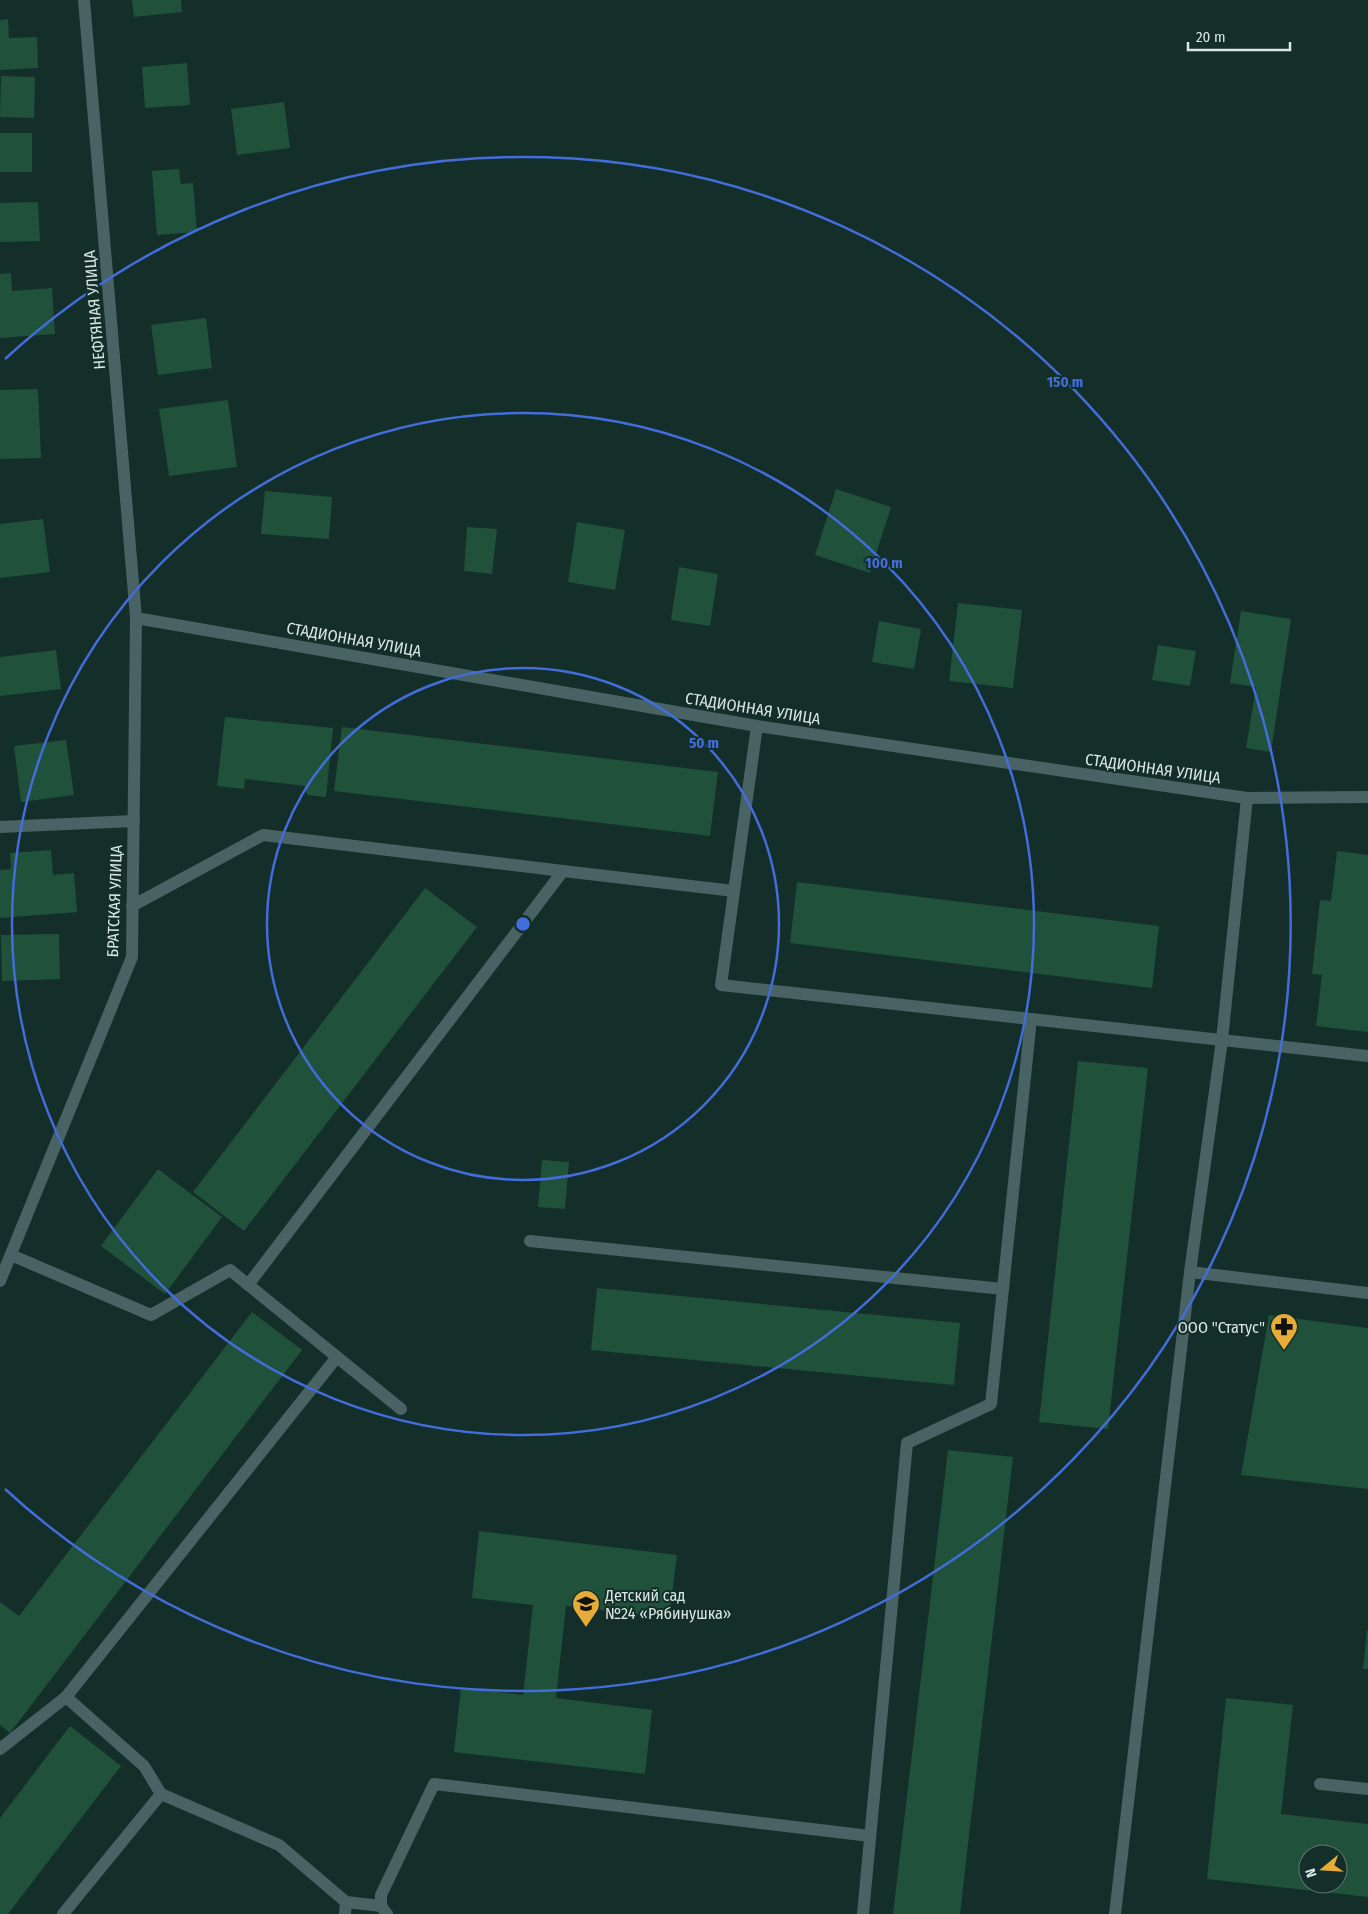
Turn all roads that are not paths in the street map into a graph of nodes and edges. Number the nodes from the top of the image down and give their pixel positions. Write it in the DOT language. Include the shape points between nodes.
graph roads {
  1 [pos="84,0"];
  2 [pos="136,618"];
  3 [pos="757,726"];
  4 [pos="1368,797"];
  5 [pos="1247,798"];
  6 [pos="134,821"];
  7 [pos="0,827"];
  8 [pos="563,871"];
  9 [pos="734,892"];
  10 [pos="132,906"];
  11 [pos="1031,1019"];
  12 [pos="1222,1040"];
  13 [pos="1368,1056"];
  14 [pos="530,1241"];
  15 [pos="11,1255"];
  16 [pos="1190,1272"];
  17 [pos="0,1281"];
  18 [pos="248,1285"];
  19 [pos="1003,1289"];
  20 [pos="1368,1293"];
  21 [pos="337,1357"];
  22 [pos="401,1409"];
  23 [pos="66,1697"];
  24 [pos="0,1749"];
  25 [pos="1320,1784"];
  26 [pos="1368,1789"];
  27 [pos="160,1794"];
  28 [pos="870,1836"];
  29 [pos="345,1908"];
  30 [pos="384,1910"];
  31 [pos="63,1914"];
  32 [pos="863,1914"];
  33 [pos="1115,1914"];
  1 -- 2 [label="street, НЕФТЯНАЯ УЛИЦА"];
  2 -- 3 [label="street, СТАДИОННАЯ УЛИЦА"];
  2 -- 6 [label="street, БРАТСКАЯ УЛИЦА"];
  3 -- 5 [label="street, СТАДИОННАЯ УЛИЦА"];
  3 -- 9 [label="street"];
  4 -- 5 [label="street, СТАДИОННАЯ УЛИЦА"];
  5 -- 12 [label="street"];
  6 -- 7 [label="street"];
  6 -- 10 [label="street, БРАТСКАЯ УЛИЦА"];
  8 -- 9 [label="street"];
  8 -- 10 [label="street" via="263,835"];
  8 -- 18 [label="street"];
  9 -- 11 [label="street" via="720,985"];
  10 -- 15 [label="street, БРАТСКАЯ УЛИЦА" via="132,957"];
  11 -- 12 [label="street"];
  11 -- 19 [label="street"];
  12 -- 13 [label="street"];
  12 -- 16 [label="street"];
  14 -- 19 [label="street"];
  15 -- 17 [label="street, БРАТСКАЯ УЛИЦА"];
  15 -- 18 [label="street" via="151,1314 230,1270"];
  16 -- 20 [label="street"];
  16 -- 33 [label="street"];
  18 -- 21 [label="street"];
  19 -- 28 [label="street" via="992,1404 907,1443"];
  21 -- 22 [label="street"];
  21 -- 23 [label="street"];
  23 -- 24 [label="street"];
  23 -- 27 [label="street" via="144,1766"];
  25 -- 26 [label="street"];
  27 -- 29 [label="street" via="279,1845"];
  27 -- 31 [label="street"];
  28 -- 30 [label="street" via="434,1784 381,1895"];
  28 -- 32 [label="street"];
  29 -- 30 [label="street"];
}
